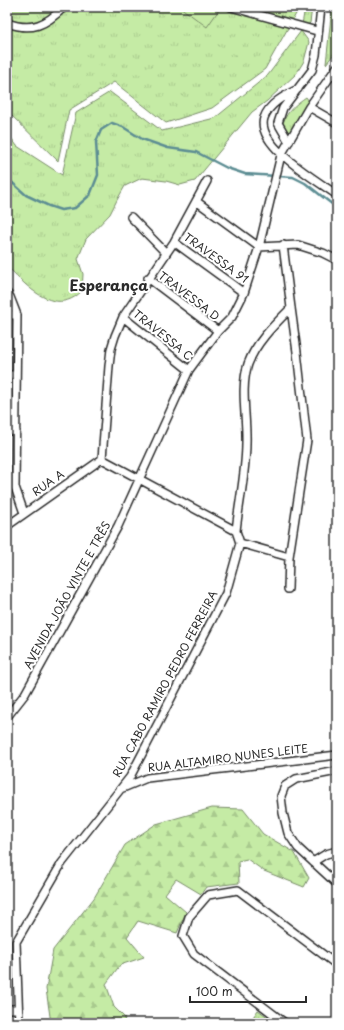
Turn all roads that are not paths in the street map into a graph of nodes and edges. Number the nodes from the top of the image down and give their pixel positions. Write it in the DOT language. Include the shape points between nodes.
graph roads {
  1 [pos="64,7"];
  2 [pos="231,7"];
  3 [pos="321,7"];
  4 [pos="7,23"];
  5 [pos="317,31"];
  6 [pos="337,67"];
  7 [pos="298,89"];
  8 [pos="309,107"];
  9 [pos="337,123"];
  10 [pos="289,142"];
  11 [pos="281,155"];
  12 [pos="207,181"];
  13 [pos="337,194"];
  14 [pos="196,201"];
  15 [pos="131,217"];
  16 [pos="174,242"];
  17 [pos="284,245"];
  18 [pos="259,247"];
  19 [pos="166,254"];
  20 [pos="337,260"];
  21 [pos="148,278"];
  22 [pos="244,292"];
  23 [pos="7,293"];
  24 [pos="291,308"];
  25 [pos="17,314"];
  26 [pos="7,315"];
  27 [pos="123,317"];
  28 [pos="218,331"];
  29 [pos="189,370"];
  30 [pos="7,375"];
  31 [pos="16,375"];
  32 [pos="7,431"];
  33 [pos="16,431"];
  34 [pos="102,459"];
  35 [pos="139,479"];
  36 [pos="11,487"];
  37 [pos="24,513"];
  38 [pos="7,526"];
  39 [pos="236,531"];
  40 [pos="240,544"];
  41 [pos="289,558"];
  42 [pos="288,589"];
  43 [pos="7,717"];
  44 [pos="337,755"];
  45 [pos="337,770"];
  46 [pos="123,788"];
  47 [pos="337,851"];
  48 [pos="313,862"];
  49 [pos="337,884"];
  50 [pos="337,965"];
  51 [pos="7,1009"];
  52 [pos="18,1009"];
  53 [pos="19,1023"];
  54 [pos="285,1023"];
  1 -- 4 [label="street" via="53,18 37,26 18,27"];
  2 -- 5 [label="street"];
  3 -- 5 [label="street"];
  5 -- 7 [label="street" via="316,55 312,70"];
  6 -- 8 [label="street"];
  7 -- 10 [label="street" via="283,108 278,123"];
  7 -- 11 [label="street" via="277,101 264,118 266,134"];
  8 -- 9 [label="street"];
  8 -- 10 [label="street"];
  10 -- 11 [label="street"];
  11 -- 13 [label="street"];
  11 -- 18 [label="street, AVENIDA JOÃO VINTE E TRÊS"];
  12 -- 14 [label="street"];
  14 -- 16 [label="street"];
  14 -- 18 [label="street"];
  15 -- 19 [label="street"];
  16 -- 19 [label="street"];
  16 -- 22 [label="street, TRAVESSA 91"];
  17 -- 18 [label="street"];
  17 -- 20 [label="street" via="298,245"];
  17 -- 24 [label="street"];
  18 -- 22 [label="street, AVENIDA JOÃO VINTE E TRÊS"];
  19 -- 21 [label="street"];
  21 -- 27 [label="street"];
  21 -- 28 [label="street, TRAVESSA D"];
  22 -- 28 [label="street, AVENIDA JOÃO VINTE E TRÊS" via="232,317"];
  23 -- 25 [label="street"];
  24 -- 39 [label="street" via="257,347 246,375 246,444"];
  24 -- 41 [label="street" via="307,440"];
  25 -- 26 [label="street"];
  25 -- 31 [label="street"];
  27 -- 29 [label="street, TRAVESSA C"];
  27 -- 34 [label="street" via="111,349"];
  28 -- 29 [label="street, AVENIDA JOÃO VINTE E TRÊS"];
  29 -- 35 [label="street, AVENIDA JOÃO VINTE E TRÊS"];
  30 -- 31 [label="street"];
  31 -- 33 [label="street"];
  32 -- 33 [label="street"];
  33 -- 36 [label="street"];
  34 -- 35 [label="street"];
  34 -- 37 [label="street, RUA A"];
  35 -- 39 [label="street"];
  35 -- 43 [label="street, AVENIDA JOÃO VINTE E TRÊS" via="118,526 60,631 25,694"];
  36 -- 37 [label="street"];
  37 -- 38 [label="street, RUA A"];
  39 -- 40 [label="street"];
  40 -- 41 [label="street"];
  40 -- 46 [label="street, RUA CABO RAMIRO PEDRO FERREIRA" via="226,592"];
  41 -- 42 [label="street"];
  44 -- 46 [label="street, RUA ALTAMIRO NUNES LEITE" via="147,778"];
  45 -- 48 [label="street" via="296,779 285,786 281,796 288,833 298,848"];
  46 -- 52 [label="street, RUA CABO RAMIRO PEDRO FERREIRA" via="62,863 16,942"];
  47 -- 48 [label="street"];
  48 -- 49 [label="street"];
  50 -- 54 [label="street" via="238,890 208,895 189,917 183,936 194,954"];
  51 -- 52 [label="street"];
  52 -- 53 [label="street, RUA CABO RAMIRO PEDRO FERREIRA"];
}
